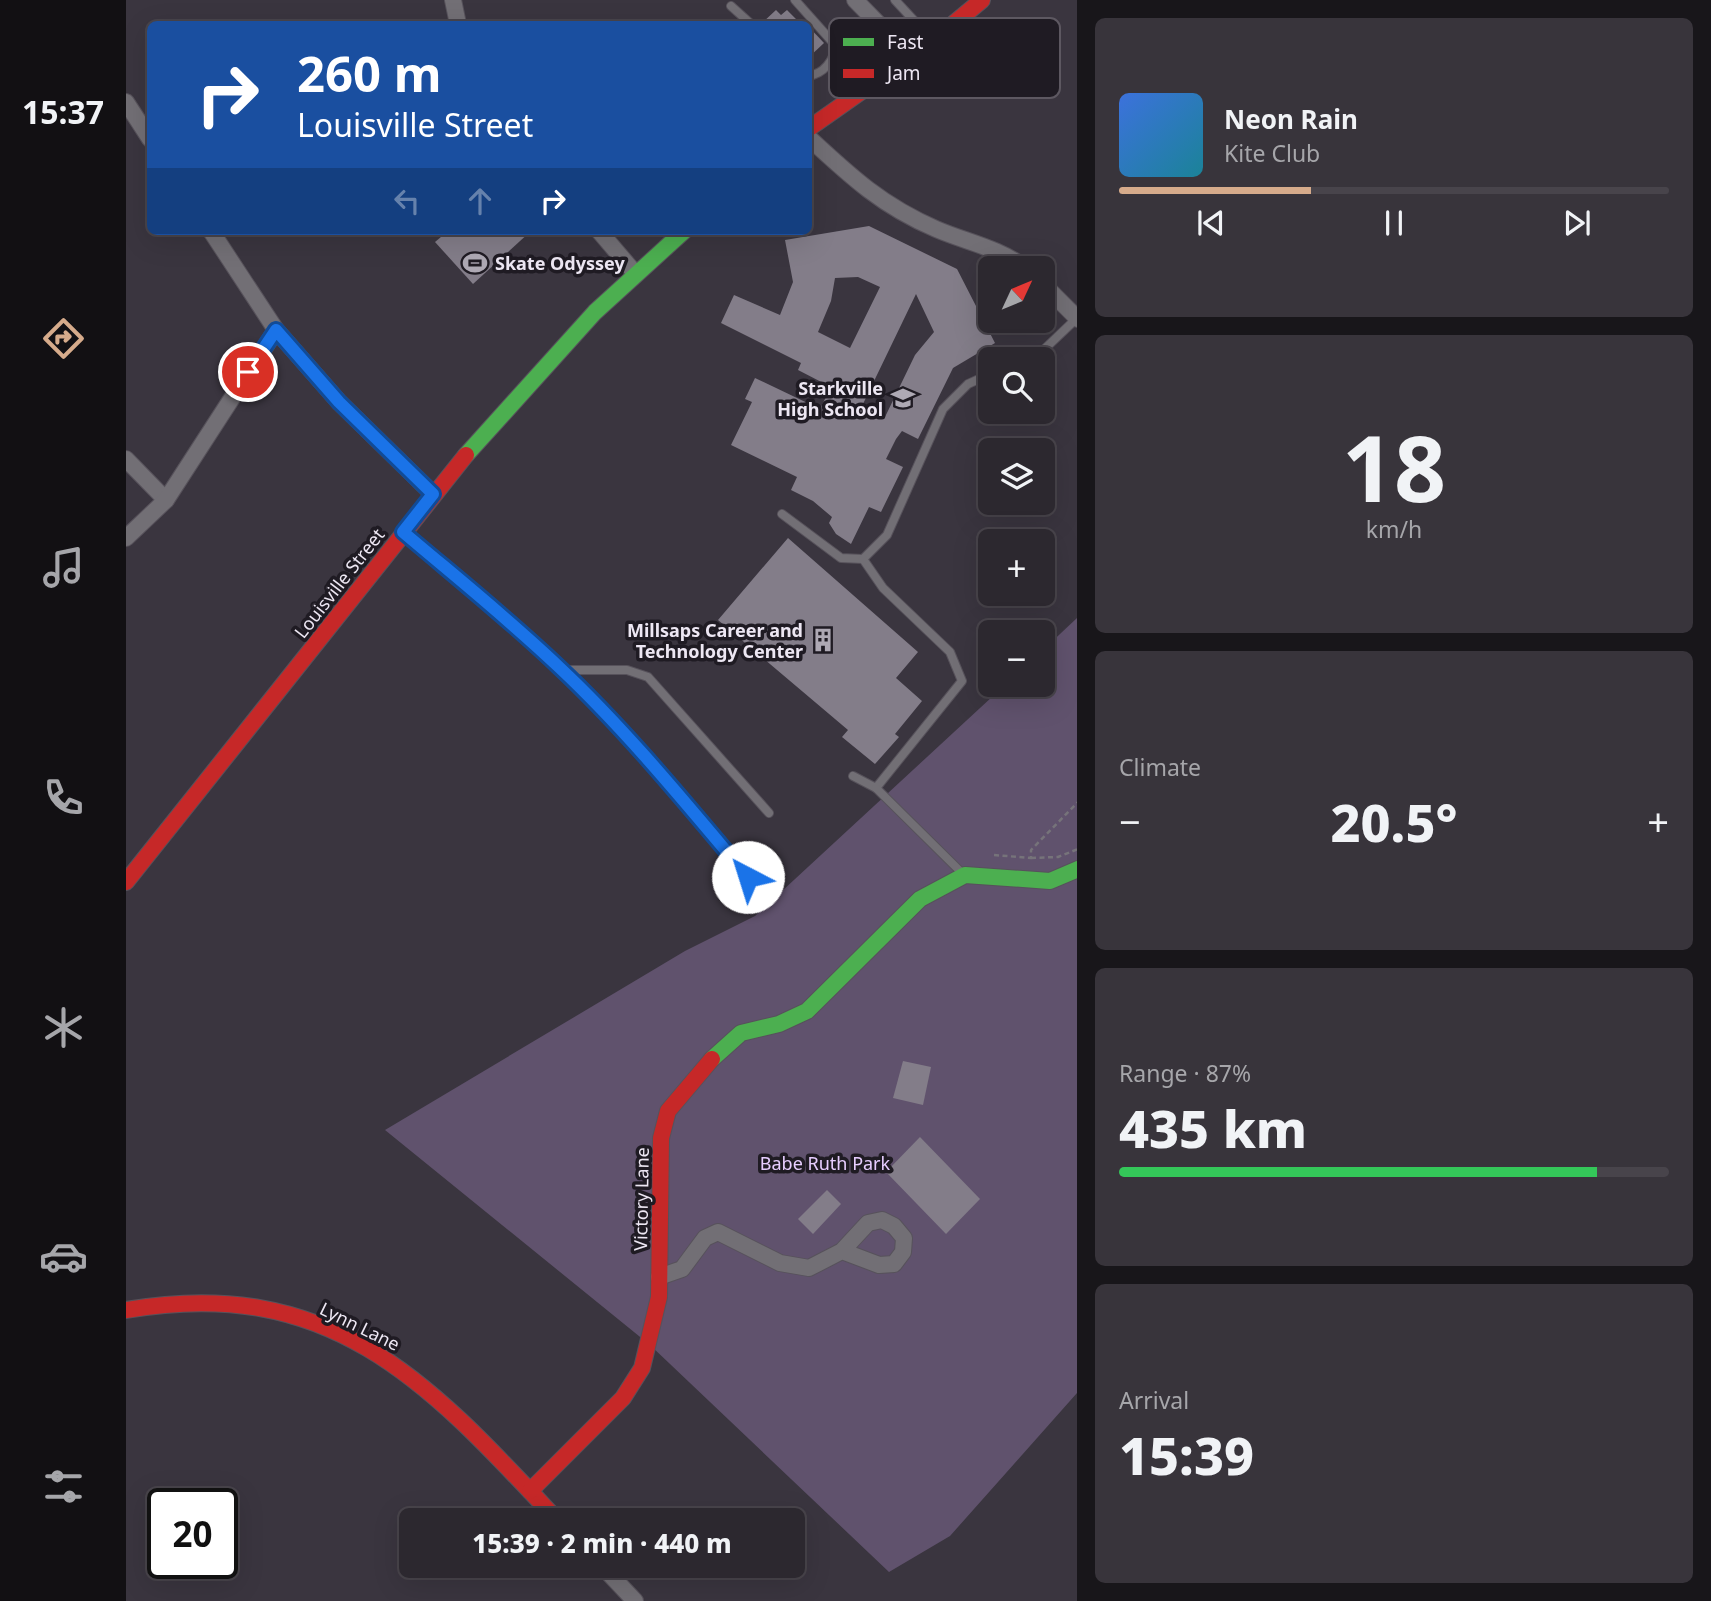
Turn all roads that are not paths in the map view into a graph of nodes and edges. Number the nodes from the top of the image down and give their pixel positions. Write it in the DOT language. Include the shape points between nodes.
graph roads {
  1 [pos="453,0"];
  2 [pos="795,0"];
  3 [pos="855,0"];
  4 [pos="895,0"];
  5 [pos="982,0"];
  6 [pos="732,6"];
  7 [pos="873,18"];
  8 [pos="912,18"];
  9 [pos="960,18"];
  10 [pos="457,21"];
  11 [pos="748,21"];
  12 [pos="829,39"];
  13 [pos="829,63"];
  14 [pos="812,74"];
  15 [pos="850,98"];
  16 [pos="126,102"];
  17 [pos="812,126"];
  18 [pos="147,134"];
  19 [pos="812,141"];
  20 [pos="214,235"];
  21 [pos="602,235"];
  22 [pos="679,235"];
  23 [pos="1004,256"];
  24 [pos="634,272"];
  25 [pos="1055,296"];
  26 [pos="1077,318"];
  27 [pos="276,330"];
  28 [pos="1047,347"];
  29 [pos="978,379"];
  30 [pos="126,459"];
  31 [pos="433,494"];
  32 [pos="166,500"];
  33 [pos="782,514"];
  34 [pos="403,532"];
  35 [pos="126,538"];
  36 [pos="863,559"];
  37 [pos="563,670"];
  38 [pos="853,776"];
  39 [pos="876,788"];
  40 [pos="769,813"];
  41 [pos="1077,869"];
  42 [pos="965,875"];
  43 [pos="748,877"];
  44 [pos="126,882"];
  45 [pos="842,1251"];
  46 [pos="659,1278"];
  47 [pos="126,1310"];
  48 [pos="530,1491"];
  49 [pos="546,1508"];
  50 [pos="613,1578"];
  51 [pos="635,1601"];
  1 -- 10 [label="street"];
  2 -- 12 [label="lane"];
  3 -- 7 [label="street"];
  4 -- 8 [label="lane"];
  5 -- 9 [label="street"];
  6 -- 11 [label="lane"];
  13 -- 14 [label="lane"];
  15 -- 17 [label="street"];
  16 -- 18 [label="street"];
  19 -- 23 [label="street" via="866,191 897,210"];
  20 -- 27 [label="street"];
  21 -- 24 [label="street"];
  22 -- 24 [label="street, Louisville Street"];
  24 -- 31 [label="street, Louisville Street" via="544,362"];
  25 -- 26 [label="street"];
  26 -- 28 [label="lane"];
  27 -- 31 [label="street" via="339,402"];
  27 -- 32 [label="street"];
  29 -- 36 [label="lane" via="943,409 887,535"];
  30 -- 32 [label="street"];
  31 -- 34 [label="street, Louisville Street"];
  32 -- 35 [label="street"];
  33 -- 36 [label="lane" via="841,558"];
  34 -- 37 [label="lane"];
  34 -- 44 [label="street, Louisville Street"];
  36 -- 39 [label="lane" via="883,588 950,652 962,681"];
  37 -- 40 [label="lane" via="627,670 648,677"];
  37 -- 43 [label="lane" via="678,793"];
  38 -- 39 [label="lane"];
  39 -- 42 [label="lane"];
  41 -- 42 [label="street" via="1050,881"];
  42 -- 46 [label="street, Victory Lane" via="920,899 807,1011 741,1033 702,1068 668,1111 661,1138"];
  45 -- 46 [label="street" via="809,1268 780,1263 718,1231 705,1238 682,1269"];
  46 -- 48 [label="street, Victory Lane" via="650,1345 642,1368 623,1398"];
  47 -- 48 [label="street, Lynn Lane" via="182,1303 234,1305 286,1314 342,1335 395,1363 442,1401"];
  48 -- 49 [label="street, Lynn Lane"];
  50 -- 51 [label="street"];
}
